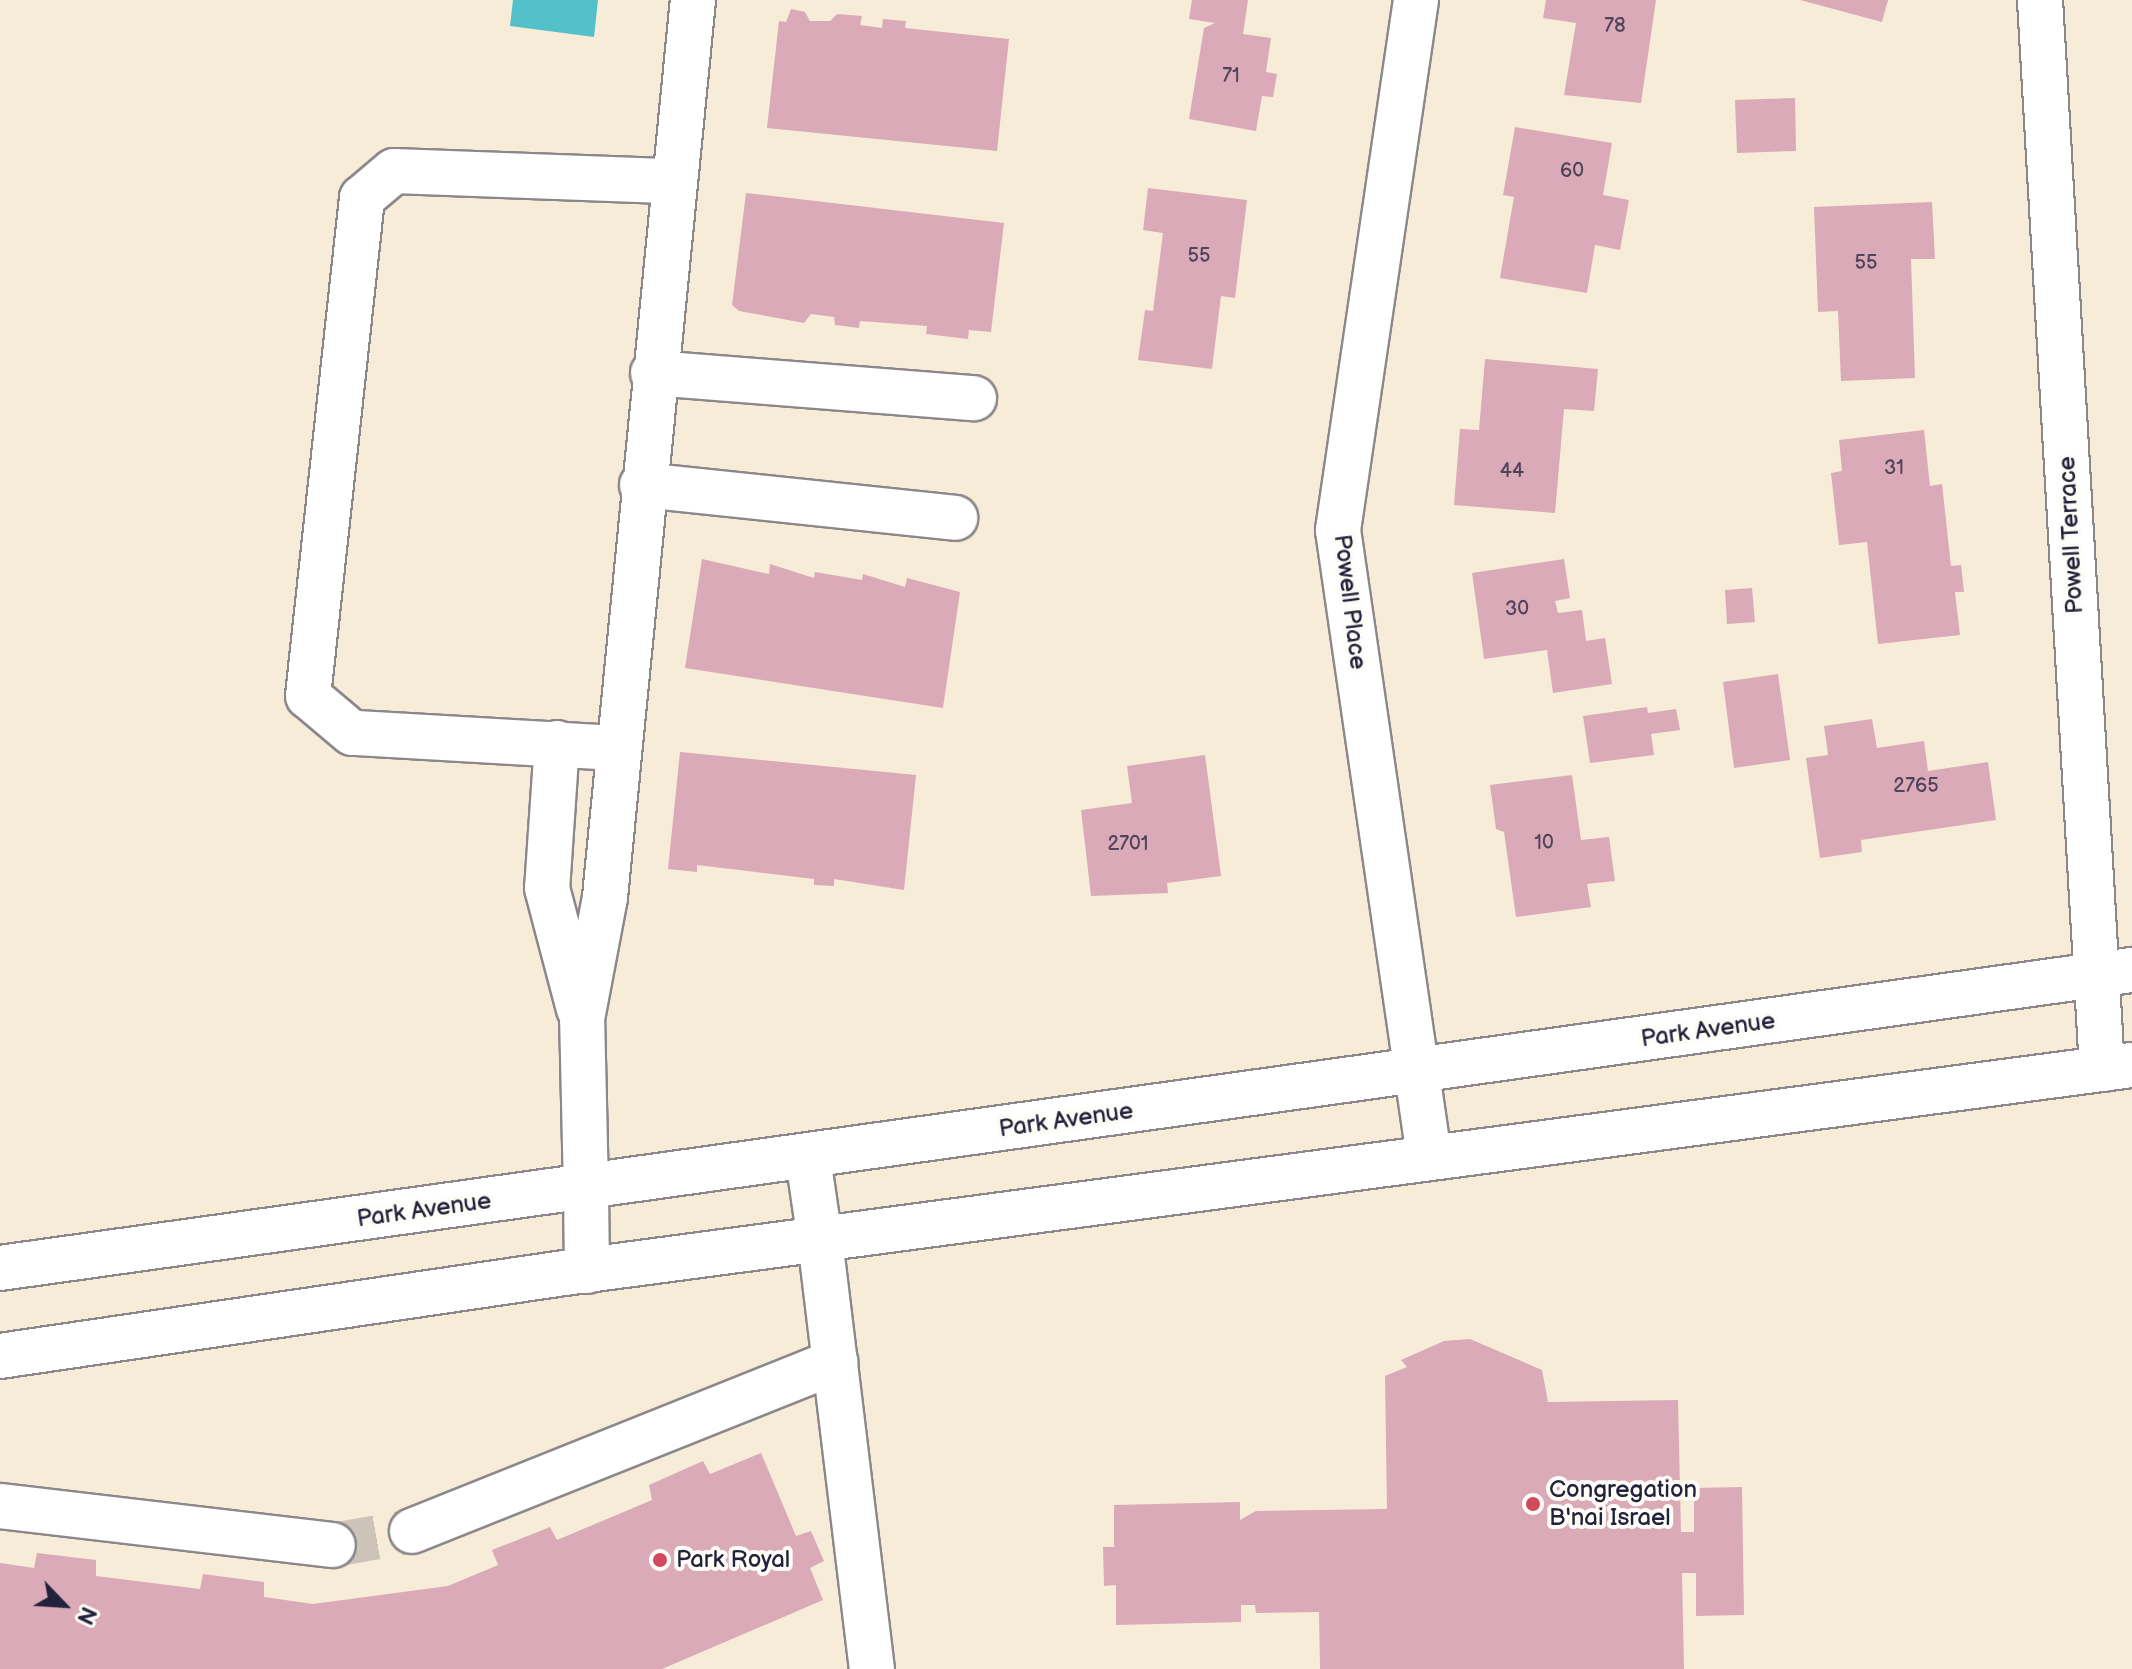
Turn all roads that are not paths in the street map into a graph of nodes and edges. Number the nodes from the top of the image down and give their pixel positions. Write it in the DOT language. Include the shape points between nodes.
graph roads {
  1 [pos="693,0"];
  2 [pos="1416,0"];
  3 [pos="2040,0"];
  4 [pos="672,181"];
  5 [pos="653,373"];
  6 [pos="974,398"];
  7 [pos="642,485"];
  8 [pos="955,518"];
  9 [pos="557,743"];
  10 [pos="616,748"];
  11 [pos="2114,973"];
  12 [pos="582,1019"];
  13 [pos="2117,1067"];
  14 [pos="1417,1071"];
  15 [pos="1429,1156"];
  16 [pos="808,1158"];
  17 [pos="586,1190"];
  18 [pos="820,1240"];
  19 [pos="0,1268"];
  20 [pos="587,1271"];
  21 [pos="0,1356"];
  22 [pos="835,1362"];
  23 [pos="0,1506"];
  24 [pos="412,1531"];
  25 [pos="333,1545"];
  26 [pos="872,1669"];
  1 -- 4 [label="main road"];
  2 -- 14 [label="main road, Powell Place" via="1338,530"];
  3 -- 11 [label="main road, Powell Terrace"];
  4 -- 5 [label="main road"];
  4 -- 9 [label="main road" via="394,171 362,198 308,696 352,733"];
  5 -- 6 [label="main road"];
  5 -- 7 [label="main road"];
  7 -- 8 [label="main road"];
  7 -- 10 [label="main road"];
  9 -- 10 [label="main road"];
  9 -- 12 [label="main road" via="547,888"];
  10 -- 12 [label="main road" via="605,897"];
  11 -- 13 [label="main road, Powell Terrace"];
  11 -- 14 [label="main road, Park Avenue"];
  12 -- 17 [label="main road"];
  13 -- 15 [label="main road"];
  14 -- 15 [label="main road, Powell Place"];
  14 -- 16 [label="main road, Park Avenue"];
  15 -- 18 [label="main road"];
  16 -- 17 [label="main road, Park Avenue"];
  16 -- 18 [label="main road"];
  17 -- 19 [label="main road, Park Avenue"];
  17 -- 20 [label="main road"];
  18 -- 20 [label="main road"];
  18 -- 22 [label="main road"];
  20 -- 21 [label="main road"];
  22 -- 24 [label="main road"];
  22 -- 26 [label="main road"];
  23 -- 25 [label="main road"];
}
